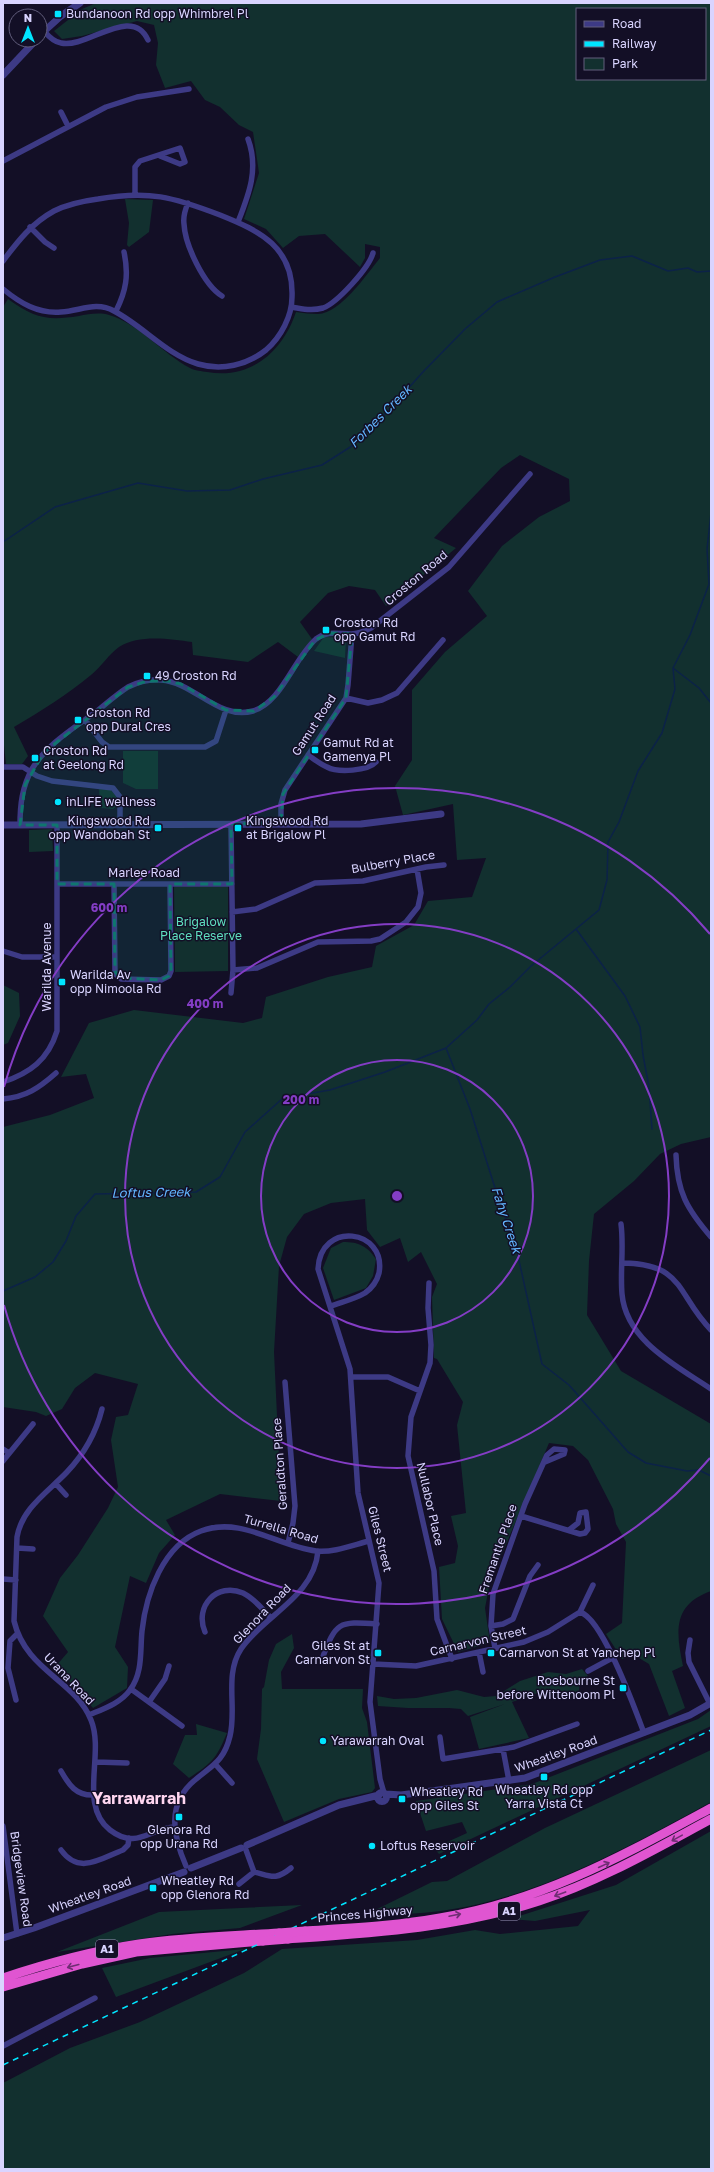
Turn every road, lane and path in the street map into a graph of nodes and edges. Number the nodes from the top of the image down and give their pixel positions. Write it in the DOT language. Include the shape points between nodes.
graph roads {
  1 [pos="80,3"];
  2 [pos="48,28"];
  3 [pos="48,37"];
  4 [pos="148,40"];
  5 [pos="28,48"];
  6 [pos="3,75"];
  7 [pos="189,89"];
  8 [pos="61,112"];
  9 [pos="68,126"];
  10 [pos="248,139"];
  11 [pos="160,156"];
  12 [pos="3,160"];
  13 [pos="135,194"];
  14 [pos="188,203"];
  15 [pos="238,222"];
  16 [pos="30,227"];
  17 [pos="54,248"];
  18 [pos="124,252"];
  19 [pos="373,253"];
  20 [pos="3,261"];
  21 [pos="4,292"];
  22 [pos="222,296"];
  23 [pos="291,307"];
  24 [pos="116,311"];
  25 [pos="530,474"];
  26 [pos="352,634"];
  27 [pos="443,640"];
  28 [pos="346,698"];
  29 [pos="226,710"];
  30 [pos="85,720"];
  31 [pos="308,755"];
  32 [pos="376,762"];
  33 [pos="3,767"];
  34 [pos="31,771"];
  35 [pos="441,814"];
  36 [pos="281,823"];
  37 [pos="231,824"];
  38 [pos="20,825"];
  39 [pos="57,825"];
  40 [pos="120,825"];
  41 [pos="3,826"];
  42 [pos="444,865"];
  43 [pos="417,868"];
  44 [pos="57,884"];
  45 [pos="114,884"];
  46 [pos="170,884"];
  47 [pos="232,884"];
  48 [pos="232,912"];
  49 [pos="3,951"];
  50 [pos="57,957"];
  51 [pos="233,970"];
  52 [pos="231,993"];
  53 [pos="56,1073"];
  54 [pos="3,1082"];
  55 [pos="3,1099"];
  56 [pos="676,1155"];
  57 [pos="621,1224"];
  58 [pos="711,1237"];
  59 [pos="622,1263"];
  60 [pos="429,1283"];
  61 [pos="331,1306"];
  62 [pos="711,1330"];
  63 [pos="351,1378"];
  64 [pos="285,1382"];
  65 [pos="711,1389"];
  66 [pos="420,1391"];
  67 [pos="102,1409"];
  68 [pos="33,1424"];
  69 [pos="3,1449"];
  70 [pos="9,1453"];
  71 [pos="3,1461"];
  72 [pos="545,1462"];
  73 [pos="56,1484"];
  74 [pos="66,1495"];
  75 [pos="521,1516"];
  76 [pos="569,1530"];
  77 [pos="369,1541"];
  78 [pos="288,1543"];
  79 [pos="17,1548"];
  80 [pos="33,1548"];
  81 [pos="318,1551"];
  82 [pos="538,1564"];
  83 [pos="3,1579"];
  84 [pos="16,1580"];
  85 [pos="594,1585"];
  86 [pos="580,1612"];
  87 [pos="271,1618"];
  88 [pos="377,1624"];
  89 [pos="491,1626"];
  90 [pos="205,1632"];
  91 [pos="17,1634"];
  92 [pos="690,1640"];
  93 [pos="495,1648"];
  94 [pos="479,1652"];
  95 [pos="614,1657"];
  96 [pos="322,1659"];
  97 [pos="452,1659"];
  98 [pos="373,1664"];
  99 [pos="169,1666"];
  100 [pos="588,1671"];
  101 [pos="483,1672"];
  102 [pos="131,1689"];
  103 [pos="16,1700"];
  104 [pos="148,1702"];
  105 [pos="710,1704"];
  106 [pos="89,1715"];
  107 [pos="577,1724"];
  108 [pos="182,1726"];
  109 [pos="644,1733"];
  110 [pos="440,1737"];
  111 [pos="503,1749"];
  112 [pos="96,1762"];
  113 [pos="127,1763"];
  114 [pos="216,1765"];
  115 [pos="61,1771"];
  116 [pos="509,1781"];
  117 [pos="232,1783"];
  118 [pos="94,1795"];
  119 [pos="382,1796"];
  120 [pos="711,1808"];
  121 [pos="711,1819"];
  122 [pos="3,1826"];
  123 [pos="173,1827"];
  124 [pos="129,1838"];
  125 [pos="245,1848"];
  126 [pos="61,1850"];
  127 [pos="291,1868"];
  128 [pos="187,1869"];
  129 [pos="254,1872"];
  130 [pos="239,1884"];
  131 [pos="17,1934"];
  132 [pos="3,1938"];
  133 [pos="48,1973"];
  134 [pos="3,1978"];
  135 [pos="3,1982"];
  136 [pos="3,1987"];
  137 [pos="95,1998"];
  138 [pos="3,2046"];
  1 -- 2 [label="street"];
  3 -- 4 [label="street" via="66,44 130,26 141,30"];
  5 -- 6 [label="street"];
  7 -- 9 [label="street" via="126,100"];
  8 -- 9 [label="street"];
  9 -- 12 [label="street"];
  10 -- 15 [label="street" via="253,154 254,170 250,190"];
  11 -- 13 [label="street" via="136,164"];
  13 -- 14 [label="street" via="160,196"];
  13 -- 16 [label="street" via="69,205 48,214"];
  14 -- 15 [label="street"];
  14 -- 22 [label="street" via="183,224 186,238 206,283"];
  15 -- 23 [label="street" via="259,232 280,253 291,278"];
  16 -- 17 [label="street"];
  16 -- 20 [label="street"];
  18 -- 24 [label="street" via="126,282"];
  19 -- 23 [label="street" via="366,267 330,304 311,310"];
  21 -- 24 [label="street" via="24,305 46,311 60,312 95,306"];
  23 -- 24 [label="street" via="282,331 267,349 245,362 218,367 201,365 185,359"];
  25 -- 26 [label="street, Croston Road" via="449,567 376,625"];
  26 -- 28 [label="street, Gamut Road"];
  26 -- 29 [label="street, Croston Road" via="330,633 315,640 274,696 262,706 244,712"];
  27 -- 28 [label="street" via="397,694 368,703"];
  28 -- 31 [label="street, Gamut Road"];
  29 -- 30 [label="street, Croston Road" via="181,684 154,680 128,687"];
  29 -- 30 [label="street" via="216,741 205,747 109,747"];
  30 -- 34 [label="street, Croston Road" via="49,748"];
  31 -- 32 [label="street" via="336,770 365,769"];
  31 -- 36 [label="street, Gamut Road" via="285,790 281,804"];
  33 -- 34 [label="street" via="23,767"];
  34 -- 38 [label="street, Croston Road" via="22,796"];
  34 -- 40 [label="street" via="52,781 112,788 120,797"];
  35 -- 36 [label="street" via="361,824"];
  36 -- 37 [label="street"];
  37 -- 40 [label="street"];
  37 -- 47 [label="street"];
  38 -- 39 [label="street"];
  38 -- 41 [label="street"];
  39 -- 40 [label="street"];
  39 -- 44 [label="street, Warilda Avenue"];
  42 -- 43 [label="street, Bulberry Place"];
  43 -- 48 [label="street, Bulberry Place" via="370,880 315,883 256,909"];
  43 -- 51 [label="street" via="421,893 418,907 406,922 380,939 318,942 258,968"];
  44 -- 45 [label="street, Marlee Road"];
  44 -- 50 [label="street, Warilda Avenue"];
  45 -- 46 [label="street, Marlee Road"];
  45 -- 46 [label="street" via="115,974 121,980 154,980 169,976"];
  46 -- 47 [label="street, Marlee Road"];
  47 -- 48 [label="street"];
  48 -- 51 [label="street"];
  49 -- 50 [label="street" via="22,957"];
  50 -- 54 [label="street, Warilda Avenue" via="56,1036 45,1057 36,1067"];
  51 -- 52 [label="street"];
  53 -- 55 [label="street" via="30,1093"];
  56 -- 58 [label="street" via="677,1177 684,1200"];
  57 -- 59 [label="street"];
  59 -- 62 [label="street" via="649,1265 667,1273"];
  59 -- 65 [label="street" via="624,1304 642,1338 658,1353"];
  60 -- 66 [label="street, Nullabor Place" via="431,1353 428,1373"];
  61 -- 61 [label="street, Giles Street" via="318,1269 321,1252 328,1243 340,1237 359,1237 369,1243 378,1258 377,1280 370,1289 360,1295"];
  61 -- 63 [label="street, Giles Street"];
  63 -- 66 [label="street" via="388,1377"];
  63 -- 77 [label="street, Giles Street" via="358,1493"];
  64 -- 78 [label="street, Geraldton Place" via="295,1506"];
  66 -- 97 [label="street, Nullabor Place" via="409,1428 409,1462 434,1571 437,1619"];
  67 -- 73 [label="street, Urana Road" via="98,1428 93,1437"];
  68 -- 70 [label="street"];
  69 -- 70 [label="street"];
  70 -- 71 [label="street"];
  72 -- 75 [label="street, Fremantle Place"];
  73 -- 74 [label="street"];
  73 -- 79 [label="street, Urana Road" via="25,1514 18,1530"];
  75 -- 76 [label="street"];
  75 -- 89 [label="street, Fremantle Place" via="493,1594"];
  77 -- 81 [label="street, Turrella Road"];
  77 -- 88 [label="street, Giles Street" via="380,1590"];
  78 -- 81 [label="street, Turrella Road"];
  78 -- 102 [label="street, Turrella Road" via="244,1529 224,1526 201,1531 179,1544 163,1564 153,1588 143,1623 138,1673"];
  79 -- 80 [label="street"];
  79 -- 84 [label="street, Urana Road"];
  81 -- 87 [label="street, Glenora Road" via="308,1582"];
  82 -- 89 [label="street" via="530,1576 513,1619"];
  83 -- 84 [label="street"];
  84 -- 91 [label="street, Urana Road" via="14,1614"];
  85 -- 86 [label="street"];
  86 -- 93 [label="street, Carnarvon Street" via="530,1640"];
  86 -- 95 [label="street" via="586,1616"];
  87 -- 90 [label="street" via="245,1594 238,1591 223,1592 213,1596 204,1607 201,1618"];
  87 -- 114 [label="street, Glenora Road" via="246,1642 236,1659 232,1676 230,1735"];
  88 -- 96 [label="street" via="350,1622 340,1626 331,1637"];
  88 -- 98 [label="street, Giles Street"];
  89 -- 93 [label="street, Fremantle Place"];
  91 -- 103 [label="street" via="10,1641 8,1660"];
  91 -- 106 [label="street, Urana Road" via="26,1650 77,1699"];
  92 -- 105 [label="street" via="689,1662"];
  93 -- 94 [label="street, Carnarvon Street"];
  94 -- 97 [label="street, Carnarvon Street"];
  94 -- 101 [label="street"];
  95 -- 100 [label="street"];
  95 -- 109 [label="street"];
  97 -- 98 [label="street, Carnarvon Street" via="408,1667"];
  98 -- 119 [label="street, Giles Street" via="370,1702"];
  99 -- 104 [label="street" via="165,1679"];
  102 -- 104 [label="street"];
  102 -- 106 [label="street, Turrella Road" via="114,1703"];
  104 -- 108 [label="street"];
  105 -- 109 [label="street, Wheatley Road" via="690,1715"];
  106 -- 112 [label="street, Urana Road" via="96,1738"];
  107 -- 111 [label="street" via="522,1745"];
  109 -- 116 [label="street, Wheatley Road" via="537,1774"];
  110 -- 111 [label="street" via="443,1759"];
  111 -- 116 [label="street"];
  112 -- 113 [label="street"];
  112 -- 118 [label="street, Urana Road"];
  114 -- 117 [label="street"];
  114 -- 123 [label="street, Glenora Road" via="196,1779 186,1790 179,1803"];
  115 -- 118 [label="street" via="75,1791"];
  116 -- 119 [label="street, Wheatley Road"];
  118 -- 124 [label="street, Urana Road" via="95,1809 105,1826"];
  119 -- 125 [label="street, Wheatley Road" via="340,1805"];
  134 -- 120 [label="highway, Princes Highway / A1, one-way, bridge" via="51,1963 123,1947 165,1941 413,1922 457,1915 511,1901 586,1874"];
  121 -- 133 [label="highway, Princes Highway / A1, one-way, bridge" via="610,1873 562,1893 515,1909 465,1921 422,1929 136,1952"];
  122 -- 131 [label="street, Bridgeview Road"];
  123 -- 124 [label="street" via="145,1837"];
  123 -- 128 [label="street, Glenora Road"];
  124 -- 126 [label="street" via="128,1845 123,1850 84,1864 70,1861"];
  125 -- 128 [label="street, Wheatley Road"];
  125 -- 129 [label="street"];
  127 -- 129 [label="street" via="275,1877"];
  128 -- 131 [label="street, Wheatley Road"];
  129 -- 130 [label="street"];
  131 -- 132 [label="street, Wheatley Road"];
  133 -- 135 [label="highway" via="34,1973"];
  133 -- 136 [label="highway, Princes Highway / A1"];
  137 -- 138 [label="street"];
}
